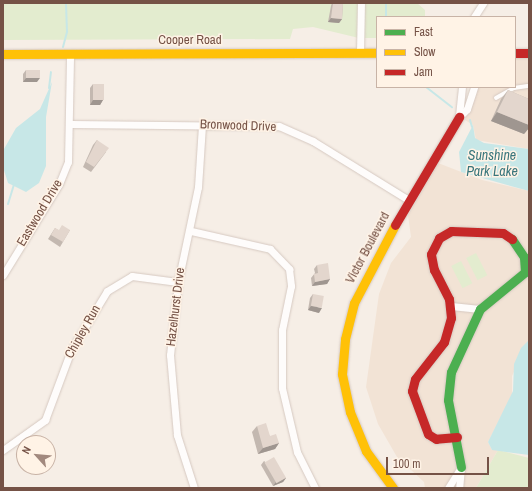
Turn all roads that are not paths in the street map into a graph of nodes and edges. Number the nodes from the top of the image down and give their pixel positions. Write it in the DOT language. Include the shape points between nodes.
graph roads {
  1 [pos="361,3"];
  2 [pos="483,3"];
  3 [pos="475,16"];
  4 [pos="360,53"];
  5 [pos="376,53"];
  6 [pos="516,53"];
  7 [pos="529,53"];
  8 [pos="3,54"];
  9 [pos="70,54"];
  10 [pos="529,86"];
  11 [pos="462,88"];
  12 [pos="474,88"];
  13 [pos="514,88"];
  14 [pos="516,88"];
  15 [pos="496,98"];
  16 [pos="459,117"];
  17 [pos="71,124"];
  18 [pos="202,125"];
  19 [pos="410,201"];
  20 [pos="191,231"];
  21 [pos="527,273"];
  22 [pos="3,275"];
  23 [pos="178,282"];
  24 [pos="451,306"];
  25 [pos="480,309"];
  26 [pos="457,437"];
  27 [pos="3,450"];
  28 [pos="461,467"];
  29 [pos="194,488"];
  30 [pos="315,488"];
  31 [pos="393,488"];
  32 [pos="448,488"];
  33 [pos="459,488"];
  1 -- 4 [label="street"];
  2 -- 3 [label="street"];
  4 -- 5 [label="street, Cooper Road"];
  4 -- 9 [label="street, Cooper Road"];
  6 -- 7 [label="street"];
  8 -- 9 [label="street, Cooper Road"];
  9 -- 17 [label="street, Eastwood Drive"];
  10 -- 14 [label="lane"];
  11 -- 16 [label="street, Victor Boulevard"];
  12 -- 16 [label="street, Victor Boulevard" via="466,109"];
  13 -- 15 [label="lane"];
  16 -- 19 [label="street, Victor Boulevard"];
  17 -- 18 [label="street, Bronwood Drive"];
  17 -- 22 [label="street, Eastwood Drive" via="68,162 60,184"];
  18 -- 19 [label="street, Bronwood Drive" via="278,126 294,131"];
  18 -- 20 [label="street, Hazelhurst Drive"];
  19 -- 31 [label="street, Victor Boulevard" via="372,263 354,303 343,355 345,393 356,429 372,462"];
  20 -- 23 [label="street, Hazelhurst Drive"];
  20 -- 30 [label="street" via="270,249 289,269 291,286 282,330 282,388 297,452"];
  21 -- 24 [label="street" via="523,252 510,236 448,232 436,242 431,259"];
  21 -- 25 [label="street"];
  23 -- 27 [label="street, Chipley Run" via="132,276 107,291 71,350 45,420"];
  23 -- 29 [label="street, Hazelhurst Drive" via="172,328 171,389 177,435"];
  24 -- 25 [label="street"];
  24 -- 26 [label="street" via="444,342 415,379 412,391 428,434 436,439"];
  25 -- 26 [label="street" via="448,387"];
  26 -- 28 [label="street"];
  28 -- 32 [label="street"];
  28 -- 33 [label="street"];
}
